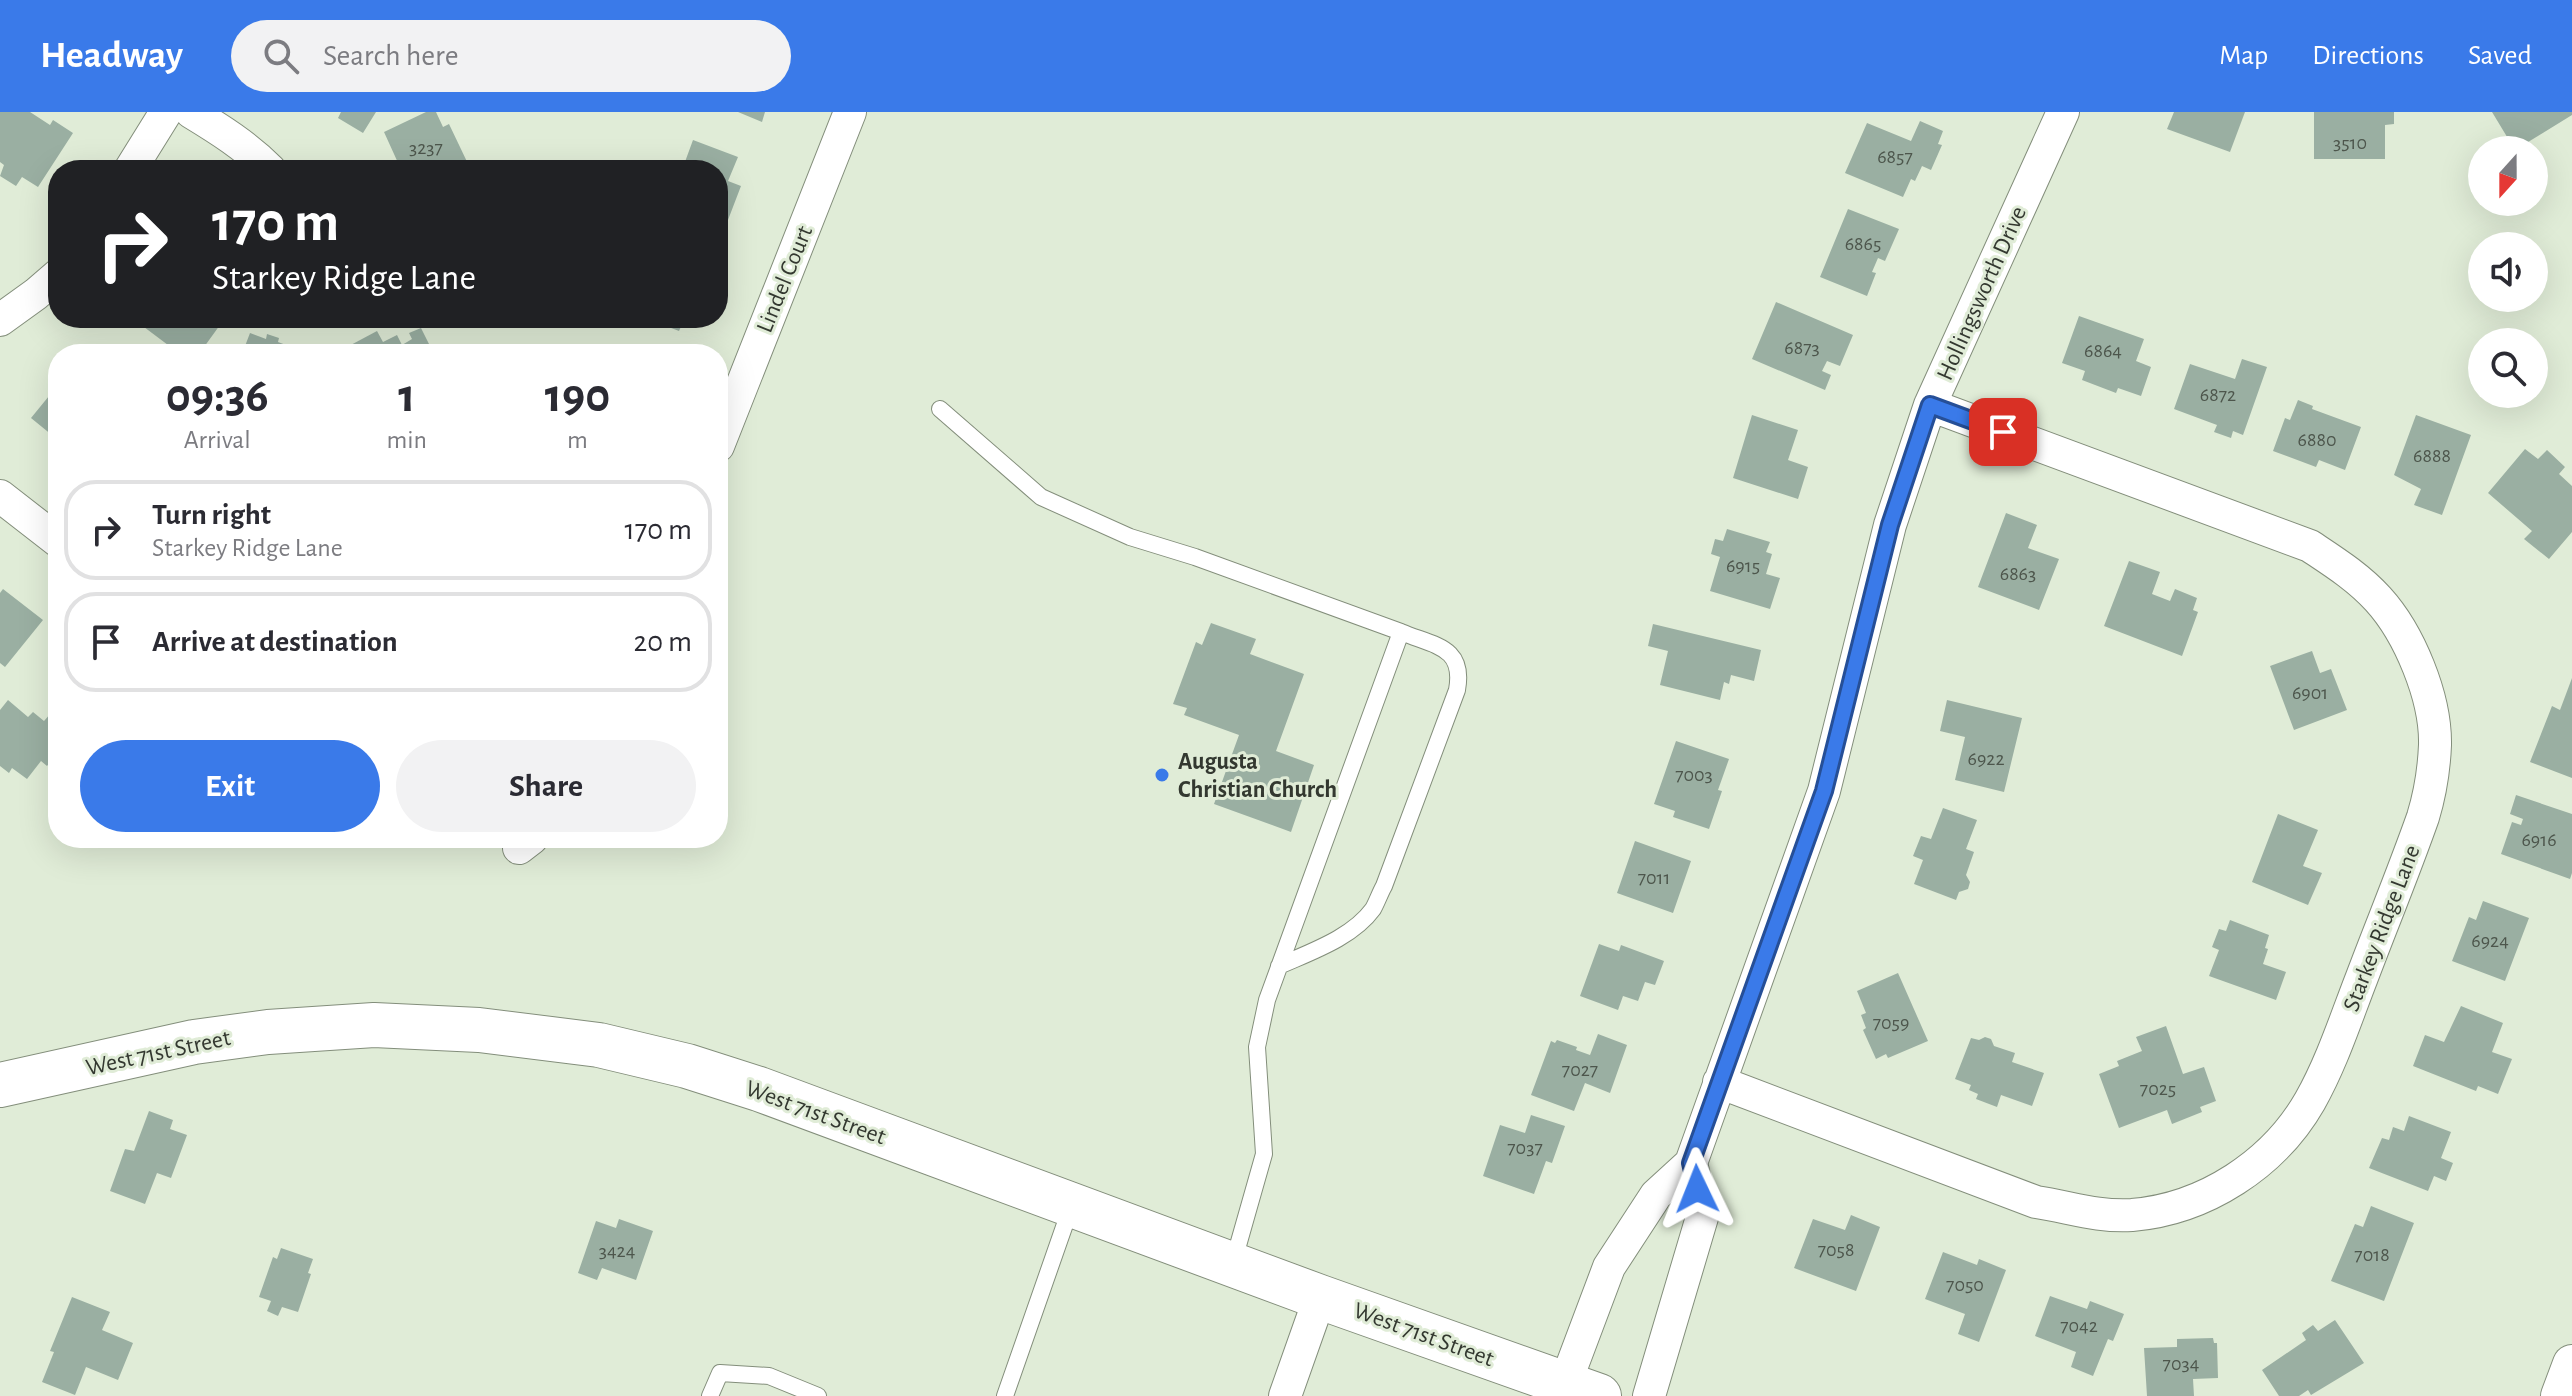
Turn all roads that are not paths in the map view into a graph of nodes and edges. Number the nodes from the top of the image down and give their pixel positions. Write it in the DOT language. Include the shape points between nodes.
graph roads {
  1 [pos="166,112"];
  2 [pos="191,112"];
  3 [pos="850,112"];
  4 [pos="2063,112"];
  5 [pos="136,160"];
  6 [pos="261,160"];
  7 [pos="48,283"];
  8 [pos="0,320"];
  9 [pos="1930,405"];
  10 [pos="940,409"];
  11 [pos="728,421"];
  12 [pos="0,496"];
  13 [pos="48,533"];
  14 [pos="1401,632"];
  15 [pos="1279,966"];
  16 [pos="1719,1082"];
  17 [pos="0,1085"];
  18 [pos="1691,1163"];
  19 [pos="1071,1206"];
  20 [pos="1233,1265"];
  21 [pos="1320,1297"];
  22 [pos="2572,1364"];
  23 [pos="1582,1390"];
  24 [pos="710,1396"];
  25 [pos="818,1396"];
  26 [pos="1005,1396"];
  27 [pos="1285,1396"];
  28 [pos="1649,1396"];
  29 [pos="2560,1396"];
  1 -- 5 [label="street"];
  2 -- 6 [label="street"];
  3 -- 11 [label="street, Lindel Court"];
  4 -- 9 [label="street, Hollingsworth Drive"];
  7 -- 8 [label="street"];
  9 -- 16 [label="street, Hollingsworth Drive" via="1890,525 1824,791"];
  9 -- 16 [label="street, Starkey Ridge Lane" via="2310,546 2351,574 2396,623 2423,679 2435,742 2423,817 2326,1068 2303,1113 2249,1171 2177,1207 2124,1215 2036,1202"];
  10 -- 14 [label="lane" via="1041,497 1130,537"];
  12 -- 13 [label="street"];
  14 -- 15 [label="lane"];
  14 -- 15 [label="lane" via="1451,653 1460,673 1457,690 1372,910 1342,935"];
  15 -- 20 [label="lane" via="1257,1047 1264,1154"];
  16 -- 18 [label="street, Hollingsworth Drive"];
  17 -- 19 [label="main road, West 71st Street" via="194,1042 268,1032 374,1025 479,1030 599,1045 687,1066"];
  18 -- 23 [label="street, Hollingsworth Drive" via="1656,1195 1609,1267"];
  18 -- 28 [label="street" via="1703,1214"];
  19 -- 20 [label="main road, West 71st Street"];
  19 -- 26 [label="lane"];
  20 -- 21 [label="main road, West 71st Street"];
  21 -- 23 [label="main road, West 71st Street"];
  21 -- 27 [label="street"];
  22 -- 29 [label="street"];
  24 -- 25 [label="lane" via="720,1373 769,1376"];
}
